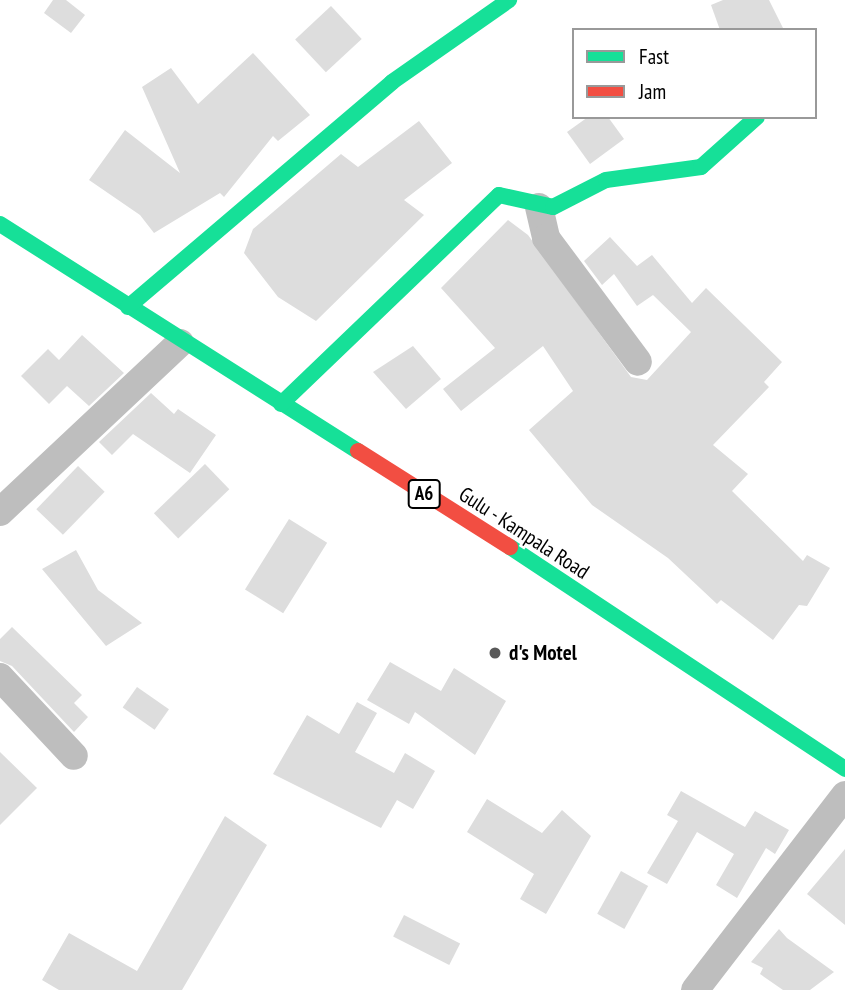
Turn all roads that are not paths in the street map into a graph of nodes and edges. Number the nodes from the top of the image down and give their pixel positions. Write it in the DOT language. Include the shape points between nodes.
graph roads {
  1 [pos="509,0"];
  2 [pos="755,119"];
  3 [pos="539,207"];
  4 [pos="0,224"];
  5 [pos="128,307"];
  6 [pos="180,343"];
  7 [pos="638,362"];
  8 [pos="281,404"];
  9 [pos="0,512"];
  10 [pos="0,677"];
  11 [pos="74,756"];
  12 [pos="845,769"];
  13 [pos="845,794"];
  14 [pos="695,990"];
  1 -- 5 [label="street" via="393,82"];
  2 -- 3 [label="street" via="701,167 606,180 566,202"];
  3 -- 7 [label="street" via="546,238"];
  3 -- 8 [label="street" via="508,194 488,202"];
  4 -- 5 [label="street, Gulu - Kampala Road / A6"];
  5 -- 6 [label="street, Gulu - Kampala Road / A6"];
  6 -- 8 [label="street, Gulu - Kampala Road / A6"];
  6 -- 9 [label="street"];
  8 -- 12 [label="street, Gulu - Kampala Road / A6"];
  10 -- 11 [label="street"];
  13 -- 14 [label="street"];
}
